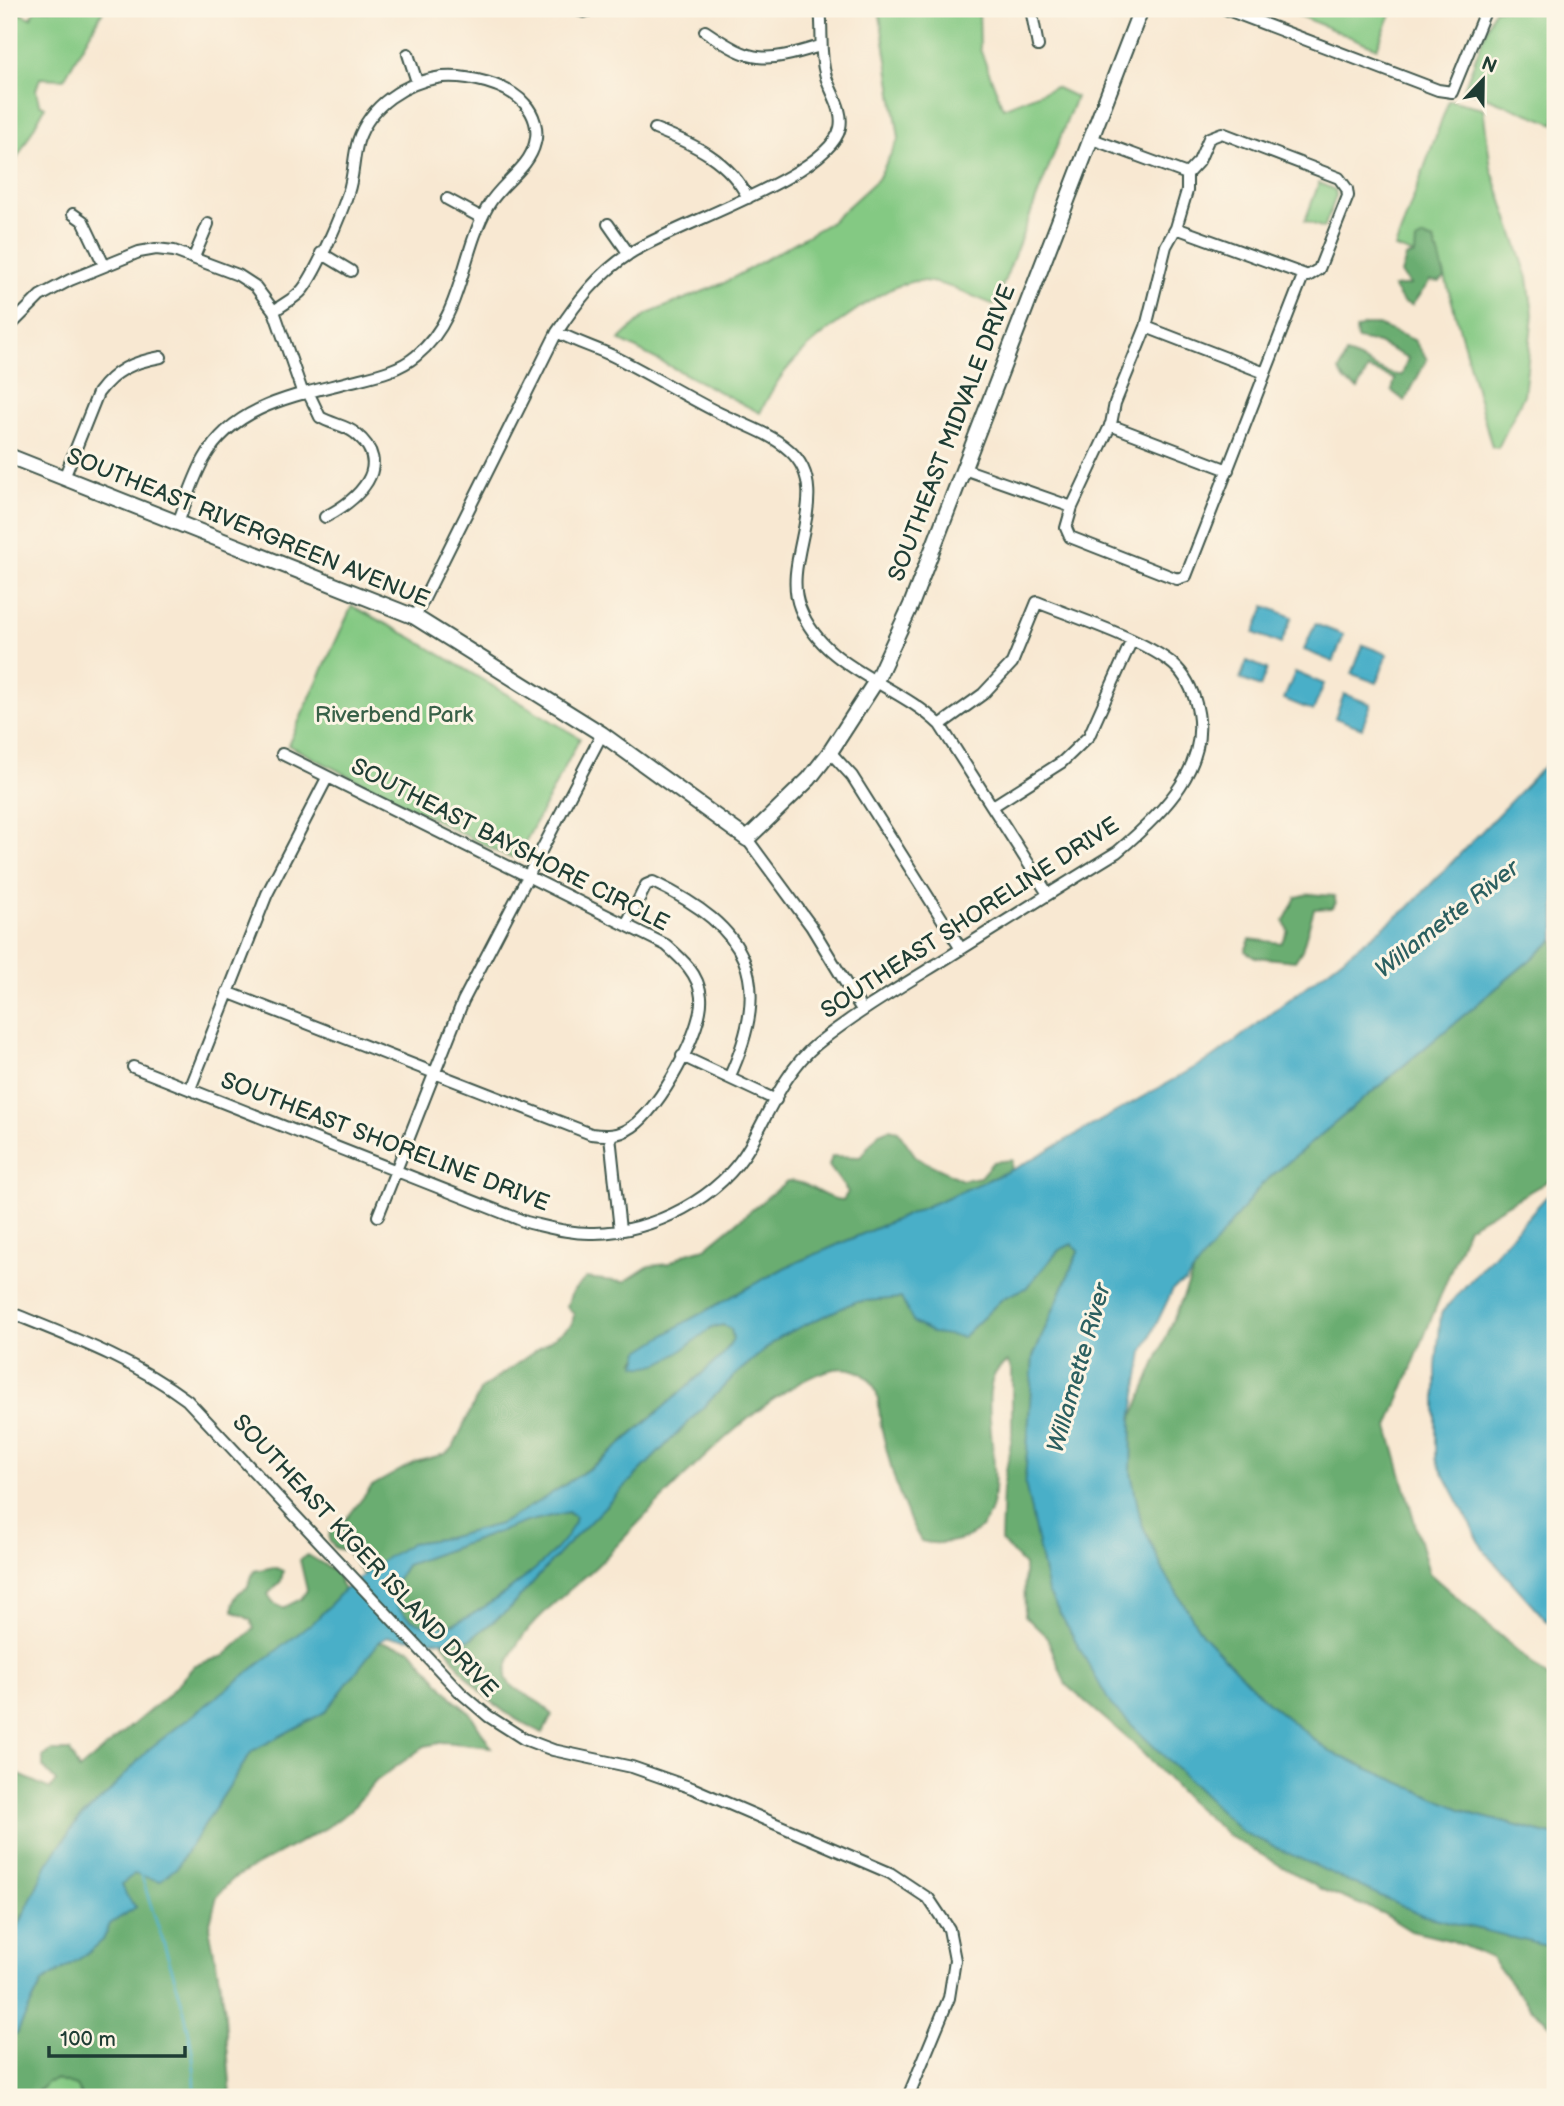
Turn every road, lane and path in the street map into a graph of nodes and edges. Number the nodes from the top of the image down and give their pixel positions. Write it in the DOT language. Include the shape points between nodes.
graph roads {
  1 [pos="572,9"];
  2 [pos="596,9"];
  3 [pos="820,9"];
  4 [pos="1031,9"];
  5 [pos="1141,9"];
  6 [pos="1224,9"];
  7 [pos="1486,9"];
  8 [pos="705,31"];
  9 [pos="820,46"];
  10 [pos="1038,46"];
  11 [pos="408,54"];
  12 [pos="417,82"];
  13 [pos="655,129"];
  14 [pos="1092,139"];
  15 [pos="1187,174"];
  16 [pos="748,198"];
  17 [pos="447,199"];
  18 [pos="73,214"];
  19 [pos="482,218"];
  20 [pos="208,224"];
  21 [pos="608,224"];
  22 [pos="1177,228"];
  23 [pos="320,253"];
  24 [pos="629,254"];
  25 [pos="194,257"];
  26 [pos="104,265"];
  27 [pos="351,271"];
  28 [pos="1303,276"];
  29 [pos="274,311"];
  30 [pos="9,327"];
  31 [pos="1146,327"];
  32 [pos="557,332"];
  33 [pos="161,357"];
  34 [pos="1265,373"];
  35 [pos="306,393"];
  36 [pos="1110,425"];
  37 [pos="9,456"];
  38 [pos="964,469"];
  39 [pos="1227,470"];
  40 [pos="64,478"];
  41 [pos="1072,507"];
  42 [pos="325,517"];
  43 [pos="178,523"];
  44 [pos="415,617"];
  45 [pos="1132,642"];
  46 [pos="876,681"];
  47 [pos="940,725"];
  48 [pos="602,734"];
  49 [pos="830,752"];
  50 [pos="282,754"];
  51 [pos="327,778"];
  52 [pos="993,806"];
  53 [pos="747,839"];
  54 [pos="527,875"];
  55 [pos="1048,894"];
  56 [pos="626,925"];
  57 [pos="961,949"];
  58 [pos="227,992"];
  59 [pos="863,1010"];
  60 [pos="682,1056"];
  61 [pos="134,1067"];
  62 [pos="434,1072"];
  63 [pos="729,1078"];
  64 [pos="190,1089"];
  65 [pos="776,1100"];
  66 [pos="610,1136"];
  67 [pos="395,1172"];
  68 [pos="378,1216"];
  69 [pos="620,1230"];
  70 [pos="9,1312"];
  71 [pos="908,2097"];
  1 -- 2 [label="street"];
  3 -- 9 [label="street"];
  4 -- 10 [label="street"];
  5 -- 14 [label="street, SOUTHEAST MIDVALE DRIVE"];
  6 -- 7 [label="street" via="1452,92"];
  8 -- 9 [label="street" via="734,50 765,59"];
  9 -- 16 [label="street" via="840,111 838,135 797,171"];
  11 -- 12 [label="street"];
  12 -- 19 [label="street" via="468,78 517,96 530,110 536,137 530,156 501,187"];
  12 -- 23 [label="street" via="384,103 366,125 348,194"];
  13 -- 16 [label="street" via="722,162 737,176"];
  14 -- 15 [label="street"];
  14 -- 38 [label="street, SOUTHEAST MIDVALE DRIVE"];
  15 -- 22 [label="street"];
  15 -- 28 [label="street" via="1209,138 1217,133 1344,183 1348,195 1319,269"];
  16 -- 24 [label="street"];
  17 -- 19 [label="street"];
  18 -- 26 [label="street" via="83,221"];
  19 -- 35 [label="street" via="451,311 425,348 392,370"];
  20 -- 25 [label="street"];
  21 -- 24 [label="street"];
  22 -- 28 [label="street"];
  22 -- 31 [label="street" via="1166,246"];
  23 -- 27 [label="street"];
  23 -- 29 [label="street" via="303,288"];
  24 -- 32 [label="street" via="600,277"];
  25 -- 26 [label="street" via="156,249"];
  25 -- 29 [label="street" via="246,280"];
  26 -- 30 [label="street" via="40,296"];
  28 -- 34 [label="street"];
  29 -- 35 [label="street"];
  31 -- 34 [label="street"];
  31 -- 36 [label="street"];
  32 -- 44 [label="street"];
  32 -- 46 [label="street" via="759,431 790,451 803,475 809,502 794,568 800,610 827,649"];
  33 -- 40 [label="street" via="126,367 98,393"];
  34 -- 39 [label="street"];
  35 -- 42 [label="street" via="320,417 356,433 371,460 370,478 359,495"];
  35 -- 43 [label="street" via="254,411 217,439"];
  36 -- 39 [label="street"];
  36 -- 41 [label="street"];
  37 -- 40 [label="street, SOUTHEAST RIVERGREEN AVENUE"];
  38 -- 41 [label="street"];
  38 -- 46 [label="street, SOUTHEAST MIDVALE DRIVE"];
  39 -- 41 [label="street" via="1182,579 1067,533"];
  40 -- 43 [label="street, SOUTHEAST RIVERGREEN AVENUE"];
  43 -- 44 [label="street, SOUTHEAST RIVERGREEN AVENUE"];
  44 -- 48 [label="street, SOUTHEAST RIVERGREEN AVENUE"];
  45 -- 47 [label="street, SOUTHEAST SHORELINE DRIVE" via="1037,602 1012,663 983,694"];
  45 -- 52 [label="street" via="1088,736 1062,762"];
  45 -- 55 [label="street, SOUTHEAST SHORELINE DRIVE" via="1170,662 1186,678 1200,718 1195,759 1169,801 1145,828 1117,852"];
  46 -- 47 [label="street" via="916,703"];
  46 -- 49 [label="street, SOUTHEAST MIDVALE DRIVE"];
  47 -- 52 [label="street"];
  48 -- 53 [label="street, SOUTHEAST RIVERGREEN AVENUE"];
  48 -- 54 [label="street"];
  49 -- 53 [label="street, SOUTHEAST MIDVALE DRIVE"];
  49 -- 57 [label="street" via="852,776"];
  50 -- 51 [label="street, SOUTHEAST BAYSHORE CIRCLE"];
  51 -- 54 [label="street, SOUTHEAST BAYSHORE CIRCLE"];
  51 -- 58 [label="street" via="267,894"];
  52 -- 55 [label="street"];
  53 -- 59 [label="street, SOUTHEAST RIVERGREEN AVENUE" via="811,926"];
  54 -- 56 [label="street, SOUTHEAST BAYSHORE CIRCLE"];
  54 -- 62 [label="street" via="485,955"];
  55 -- 57 [label="street, SOUTHEAST SHORELINE DRIVE"];
  56 -- 60 [label="street, SOUTHEAST BAYSHORE CIRCLE" via="666,945 695,976 700,1014"];
  56 -- 63 [label="street" via="646,885 653,882 718,920 738,947 748,972 749,1028"];
  57 -- 59 [label="street, SOUTHEAST SHORELINE DRIVE"];
  58 -- 62 [label="street"];
  58 -- 64 [label="street"];
  59 -- 65 [label="street, SOUTHEAST SHORELINE DRIVE" via="802,1057"];
  60 -- 63 [label="street"];
  60 -- 66 [label="street, SOUTHEAST BAYSHORE CIRCLE" via="652,1110 632,1128"];
  61 -- 64 [label="street, SOUTHEAST SHORELINE DRIVE"];
  62 -- 66 [label="street" via="591,1134"];
  62 -- 67 [label="street"];
  63 -- 65 [label="street"];
  64 -- 67 [label="street, SOUTHEAST SHORELINE DRIVE"];
  65 -- 69 [label="street, SOUTHEAST SHORELINE DRIVE" via="727,1177 683,1209 654,1223"];
  66 -- 69 [label="street"];
  67 -- 68 [label="street"];
  67 -- 69 [label="street, SOUTHEAST SHORELINE DRIVE" via="526,1222 565,1231"];
  70 -- 71 [label="street, SOUTHEAST KIGER ISLAND DRIVE" via="85,1343 168,1386 219,1431 460,1692 524,1739 692,1788 890,1873 929,1899 949,1929 956,1960 949,1998"];
}
